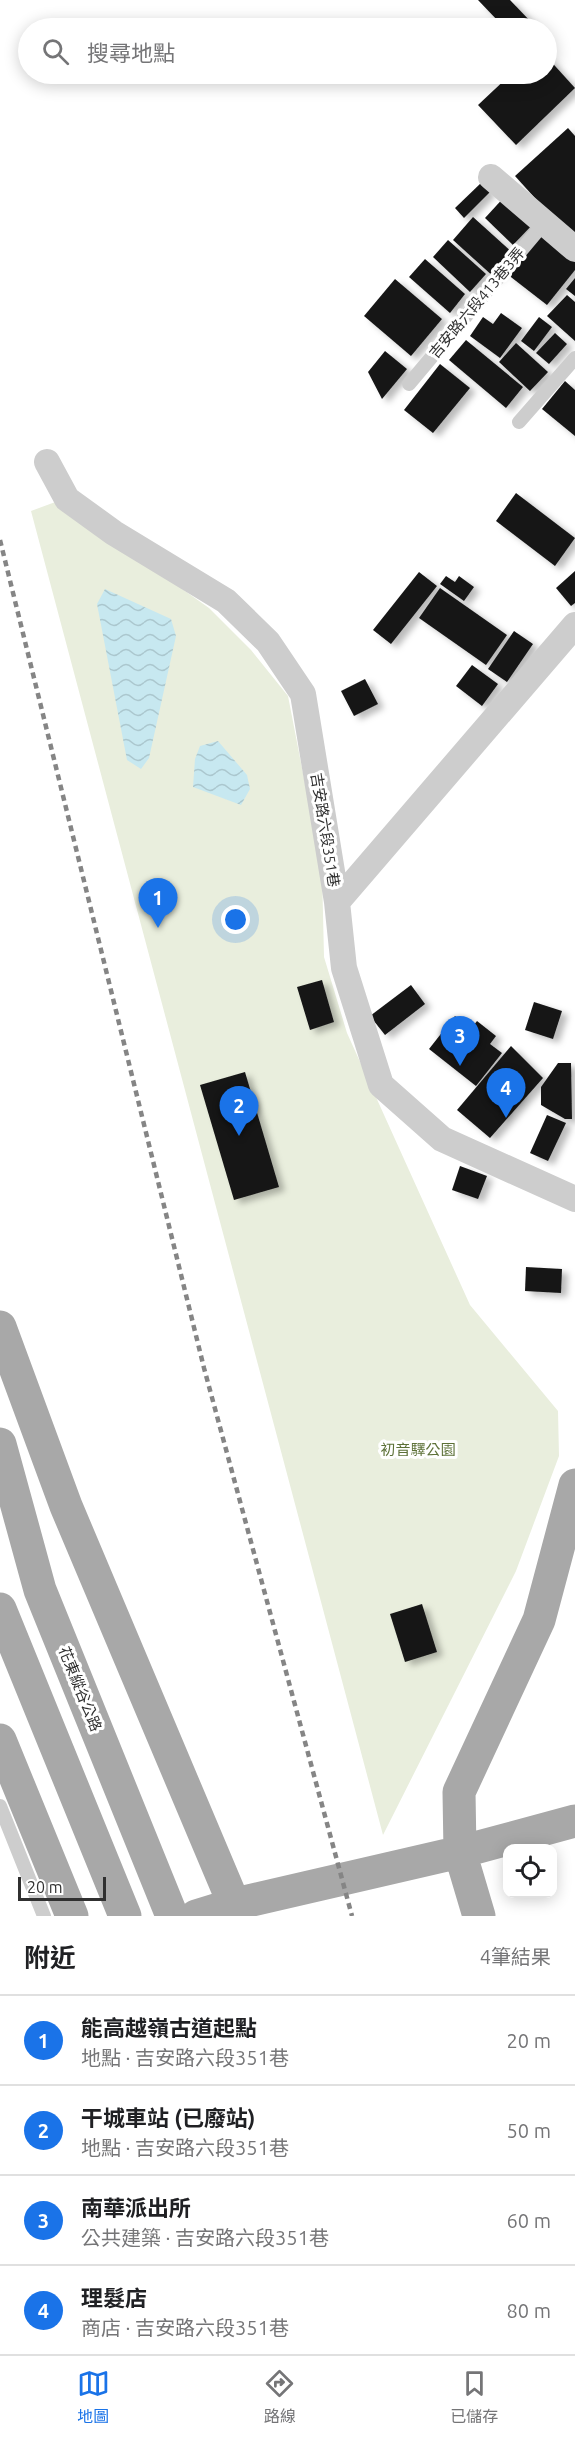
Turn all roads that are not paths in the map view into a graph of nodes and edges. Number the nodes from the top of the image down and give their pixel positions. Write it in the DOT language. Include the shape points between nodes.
graph roads {
  1 [pos="491,177"];
  2 [pos="545,222"];
  3 [pos="575,249"];
  4 [pos="575,358"];
  5 [pos="409,384"];
  6 [pos="519,422"];
  7 [pos="47,462"];
  8 [pos="575,625"];
  9 [pos="337,902"];
  10 [pos="575,1199"];
  11 [pos="0,1328"];
  12 [pos="2,1450"];
  13 [pos="575,1485"];
  14 [pos="0,1609"];
  15 [pos="0,1740"];
  16 [pos="0,1806"];
  17 [pos="575,1821"];
  18 [pos="460,1852"];
  19 [pos="237,1910"];
  20 [pos="44,1916"];
  21 [pos="72,1916"];
  22 [pos="125,1916"];
  23 [pos="172,1916"];
  24 [pos="196,1916"];
  25 [pos="478,1916"];
  1 -- 2 [label="street"];
  2 -- 3 [label="street"];
  2 -- 5 [label="lane, 吉安路六段413巷3弄"];
  4 -- 6 [label="lane"];
  7 -- 9 [label="street, 吉安路六段351巷" via="67,499 114,533 226,601 268,642 303,694"];
  8 -- 9 [label="street"];
  9 -- 10 [label="street, 吉安路六段351巷" via="344,968 381,1085 442,1139"];
  11 -- 19 [label="main road" via="66,1506"];
  12 -- 23 [label="main road, 花東縱谷公路" via="40,1590"];
  13 -- 18 [label="main road" via="538,1620 459,1792"];
  14 -- 22 [label="main road"];
  15 -- 21 [label="main road"];
  16 -- 20 [label="lane"];
  17 -- 18 [label="main road"];
  18 -- 19 [label="main road"];
  18 -- 25 [label="main road"];
  19 -- 24 [label="main road"];
}
